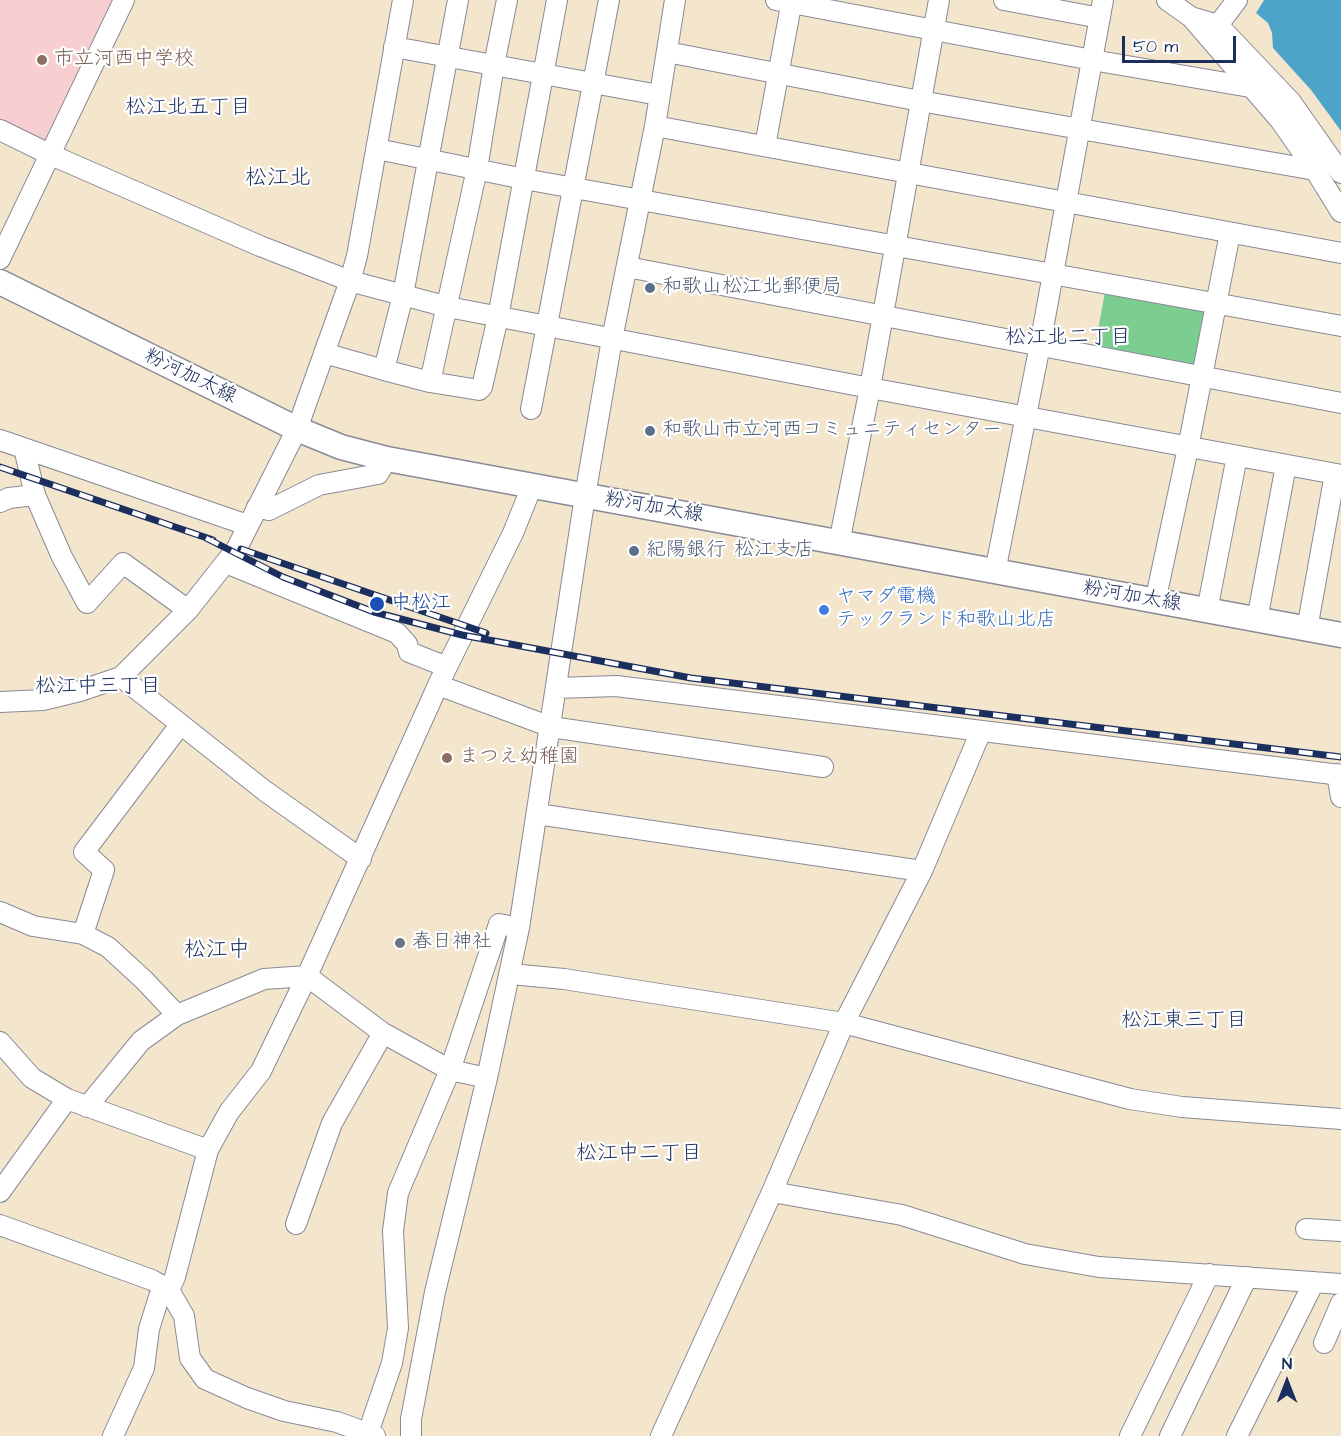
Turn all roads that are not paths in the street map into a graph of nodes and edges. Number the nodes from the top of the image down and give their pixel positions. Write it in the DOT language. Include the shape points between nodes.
graph roads {
  1 [pos="124,0"];
  2 [pos="403,0"];
  3 [pos="458,0"];
  4 [pos="507,0"];
  5 [pos="557,0"];
  6 [pos="609,0"];
  7 [pos="675,0"];
  8 [pos="939,0"];
  9 [pos="1004,0"];
  10 [pos="1167,0"];
  11 [pos="1237,0"];
  12 [pos="786,1"];
  13 [pos="1102,9"];
  14 [pos="1191,17"];
  15 [pos="1221,22"];
  16 [pos="934,30"];
  17 [pos="394,47"];
  18 [pos="667,52"];
  19 [pos="447,57"];
  20 [pos="1092,60"];
  21 [pos="494,65"];
  22 [pos="777,73"];
  23 [pos="542,74"];
  24 [pos="594,85"];
  25 [pos="1250,87"];
  26 [pos="659,96"];
  27 [pos="920,101"];
  28 [pos="654,126"];
  29 [pos="1080,129"];
  30 [pos="0,130"];
  31 [pos="765,146"];
  32 [pos="377,149"];
  33 [pos="49,154"];
  34 [pos="428,159"];
  35 [pos="477,169"];
  36 [pos="1315,170"];
  37 [pos="907,173"];
  38 [pos="1341,173"];
  39 [pos="524,178"];
  40 [pos="574,187"];
  41 [pos="640,199"];
  42 [pos="1066,202"];
  43 [pos="1341,212"];
  44 [pos="1230,233"];
  45 [pos="894,246"];
  46 [pos="1341,253"];
  47 [pos="0,259"];
  48 [pos="627,267"];
  49 [pos="1054,274"];
  50 [pos="350,281"];
  51 [pos="0,282"];
  52 [pos="403,295"];
  53 [pos="1216,305"];
  54 [pos="448,307"];
  55 [pos="882,316"];
  56 [pos="498,317"];
  57 [pos="1341,326"];
  58 [pos="548,327"];
  59 [pos="612,339"];
  60 [pos="1040,345"];
  61 [pos="324,353"];
  62 [pos="384,370"];
  63 [pos="1202,376"];
  64 [pos="430,382"];
  65 [pos="870,388"];
  66 [pos="1341,403"];
  67 [pos="531,409"];
  68 [pos="1026,417"];
  69 [pos="297,429"];
  70 [pos="0,440"];
  71 [pos="24,448"];
  72 [pos="1188,448"];
  73 [pos="1237,456"];
  74 [pos="387,459"];
  75 [pos="1286,465"];
  76 [pos="1338,475"];
  77 [pos="532,486"];
  78 [pos="35,495"];
  79 [pos="585,496"];
  80 [pos="0,502"];
  81 [pos="257,507"];
  82 [pos="247,525"];
  83 [pos="839,543"];
  84 [pos="226,563"];
  85 [pos="995,572"];
  86 [pos="1155,602"];
  87 [pos="188,609"];
  88 [pos="1207,611"];
  89 [pos="1257,620"];
  90 [pos="1307,629"];
  91 [pos="1341,635"];
  92 [pos="447,667"];
  93 [pos="121,677"];
  94 [pos="438,685"];
  95 [pos="557,688"];
  96 [pos="0,702"];
  97 [pos="180,724"];
  98 [pos="551,727"];
  99 [pos="981,731"];
  100 [pos="823,767"];
  101 [pos="1339,774"];
  102 [pos="1341,797"];
  103 [pos="537,814"];
  104 [pos="361,859"];
  105 [pos="922,871"];
  106 [pos="0,912"];
  107 [pos="519,928"];
  108 [pos="83,934"];
  109 [pos="510,974"];
  110 [pos="307,976"];
  111 [pos="177,1015"];
  112 [pos="844,1023"];
  113 [pos="383,1033"];
  114 [pos="0,1042"];
  115 [pos="450,1070"];
  116 [pos="487,1078"];
  117 [pos="67,1099"];
  118 [pos="87,1107"];
  119 [pos="1341,1119"];
  120 [pos="208,1150"];
  121 [pos="772,1191"];
  122 [pos="0,1192"];
  123 [pos="296,1224"];
  124 [pos="0,1225"];
  125 [pos="1306,1228"];
  126 [pos="1341,1231"];
  127 [pos="1209,1274"];
  128 [pos="1246,1277"];
  129 [pos="1314,1282"];
  130 [pos="1341,1284"];
  131 [pos="169,1290"];
  132 [pos="1341,1303"];
  133 [pos="1324,1343"];
  134 [pos="371,1434"];
  135 [pos="113,1436"];
  136 [pos="411,1436"];
  137 [pos="661,1436"];
  138 [pos="1134,1436"];
  139 [pos="1170,1436"];
  140 [pos="1237,1436"];
  1 -- 33 [label="street"];
  2 -- 17 [label="street"];
  3 -- 19 [label="street"];
  4 -- 21 [label="street"];
  5 -- 23 [label="street"];
  6 -- 24 [label="street"];
  7 -- 18 [label="street"];
  8 -- 16 [label="street"];
  9 -- 13 [label="street"];
  10 -- 14 [label="street"];
  11 -- 15 [label="street"];
  12 -- 16 [label="street"];
  12 -- 22 [label="street"];
  13 -- 20 [label="street"];
  14 -- 15 [label="street"];
  14 -- 25 [label="street"];
  15 -- 38 [label="street" via="1291,102"];
  16 -- 20 [label="street"];
  16 -- 27 [label="street"];
  17 -- 19 [label="street"];
  17 -- 32 [label="street"];
  18 -- 22 [label="street"];
  18 -- 26 [label="street"];
  19 -- 21 [label="street"];
  19 -- 34 [label="street"];
  20 -- 25 [label="street"];
  20 -- 29 [label="street"];
  21 -- 23 [label="street"];
  21 -- 35 [label="street"];
  22 -- 27 [label="street"];
  22 -- 31 [label="street"];
  23 -- 24 [label="street"];
  23 -- 39 [label="street"];
  24 -- 26 [label="street"];
  24 -- 40 [label="street"];
  25 -- 36 [label="street" via="1280,120"];
  26 -- 28 [label="street"];
  27 -- 29 [label="street"];
  27 -- 37 [label="street"];
  28 -- 31 [label="street"];
  28 -- 41 [label="street"];
  29 -- 36 [label="street"];
  29 -- 42 [label="street"];
  30 -- 33 [label="street"];
  31 -- 37 [label="street"];
  32 -- 34 [label="street"];
  32 -- 50 [label="street"];
  33 -- 47 [label="street"];
  33 -- 50 [label="street"];
  34 -- 35 [label="street"];
  34 -- 52 [label="street"];
  35 -- 39 [label="street"];
  35 -- 54 [label="street"];
  36 -- 43 [label="street"];
  37 -- 42 [label="street"];
  37 -- 45 [label="street"];
  39 -- 40 [label="street"];
  39 -- 56 [label="street"];
  40 -- 41 [label="street"];
  40 -- 58 [label="street"];
  41 -- 45 [label="street"];
  41 -- 48 [label="street"];
  42 -- 44 [label="street"];
  42 -- 49 [label="street"];
  44 -- 46 [label="street"];
  44 -- 53 [label="street"];
  45 -- 49 [label="street"];
  45 -- 55 [label="street"];
  48 -- 55 [label="street"];
  48 -- 59 [label="street"];
  49 -- 53 [label="street"];
  49 -- 60 [label="street"];
  50 -- 52 [label="street"];
  50 -- 61 [label="street"];
  51 -- 69 [label="main road, 粉河加太線"];
  52 -- 54 [label="street"];
  52 -- 62 [label="street"];
  53 -- 57 [label="street"];
  53 -- 63 [label="street"];
  54 -- 56 [label="street"];
  54 -- 64 [label="street"];
  55 -- 60 [label="street"];
  55 -- 65 [label="street"];
  56 -- 58 [label="street"];
  56 -- 64 [label="street" via="479,390"];
  58 -- 59 [label="street"];
  58 -- 67 [label="street"];
  59 -- 65 [label="street"];
  59 -- 79 [label="street"];
  60 -- 63 [label="street"];
  60 -- 68 [label="street"];
  61 -- 62 [label="street"];
  61 -- 69 [label="street"];
  62 -- 64 [label="street"];
  63 -- 66 [label="street"];
  63 -- 72 [label="street"];
  65 -- 68 [label="street"];
  65 -- 83 [label="street"];
  68 -- 72 [label="street"];
  68 -- 85 [label="street"];
  69 -- 74 [label="main road, 粉河加太線" via="341,447"];
  69 -- 81 [label="street"];
  70 -- 71 [label="street"];
  71 -- 78 [label="street"];
  71 -- 82 [label="street"];
  72 -- 73 [label="street"];
  72 -- 86 [label="street"];
  73 -- 75 [label="street"];
  73 -- 88 [label="street"];
  74 -- 77 [label="main road, 粉河加太線"];
  74 -- 81 [label="street" via="378,474 319,485 269,510"];
  75 -- 76 [label="street"];
  75 -- 89 [label="street"];
  76 -- 90 [label="street"];
  77 -- 79 [label="main road, 粉河加太線"];
  77 -- 92 [label="street"];
  78 -- 80 [label="street"];
  78 -- 87 [label="street" via="87,603 123,563"];
  79 -- 83 [label="main road, 粉河加太線"];
  79 -- 95 [label="street"];
  81 -- 82 [label="street"];
  82 -- 84 [label="street"];
  83 -- 85 [label="main road, 粉河加太線"];
  84 -- 87 [label="street"];
  84 -- 92 [label="street" via="397,633 409,652"];
  85 -- 86 [label="main road, 粉河加太線"];
  86 -- 88 [label="main road, 粉河加太線"];
  87 -- 93 [label="street"];
  88 -- 89 [label="main road, 粉河加太線"];
  89 -- 90 [label="main road, 粉河加太線"];
  90 -- 91 [label="main road, 粉河加太線"];
  92 -- 94 [label="street"];
  93 -- 96 [label="street" via="43,700"];
  93 -- 97 [label="street"];
  94 -- 98 [label="street"];
  94 -- 104 [label="street"];
  95 -- 98 [label="street"];
  95 -- 99 [label="street" via="616,686"];
  97 -- 104 [label="street"];
  97 -- 108 [label="street" via="84,852 104,870"];
  98 -- 100 [label="street"];
  98 -- 103 [label="street"];
  99 -- 101 [label="street"];
  99 -- 105 [label="street"];
  101 -- 102 [label="street"];
  103 -- 105 [label="street"];
  103 -- 107 [label="street"];
  104 -- 110 [label="street"];
  105 -- 112 [label="street"];
  106 -- 108 [label="street" via="33,926"];
  107 -- 109 [label="street"];
  107 -- 115 [label="street" via="499,924"];
  108 -- 111 [label="street" via="108,947"];
  109 -- 112 [label="street"];
  109 -- 116 [label="street"];
  110 -- 111 [label="street" via="264,979"];
  110 -- 113 [label="street"];
  110 -- 120 [label="street" via="261,1071 229,1112"];
  111 -- 118 [label="street" via="141,1041"];
  112 -- 119 [label="street" via="1130,1099 1182,1107"];
  112 -- 121 [label="street"];
  113 -- 115 [label="street"];
  113 -- 123 [label="street" via="332,1123"];
  114 -- 117 [label="street" via="32,1078"];
  115 -- 116 [label="street"];
  115 -- 134 [label="street" via="398,1192 393,1230 398,1328"];
  116 -- 136 [label="street" via="435,1292"];
  117 -- 118 [label="street"];
  117 -- 122 [label="street"];
  118 -- 120 [label="street"];
  120 -- 131 [label="street"];
  121 -- 127 [label="street" via="902,1215 1025,1254 1099,1266"];
  121 -- 137 [label="street"];
  124 -- 131 [label="street" via="152,1280"];
  125 -- 126 [label="street"];
  127 -- 128 [label="street"];
  127 -- 138 [label="street"];
  128 -- 129 [label="street"];
  128 -- 139 [label="street"];
  129 -- 130 [label="street"];
  129 -- 140 [label="street"];
  131 -- 134 [label="street" via="184,1316 190,1358 205,1378 284,1411"];
  131 -- 135 [label="street" via="159,1297 149,1329 144,1368"];
  132 -- 133 [label="street"];
}
